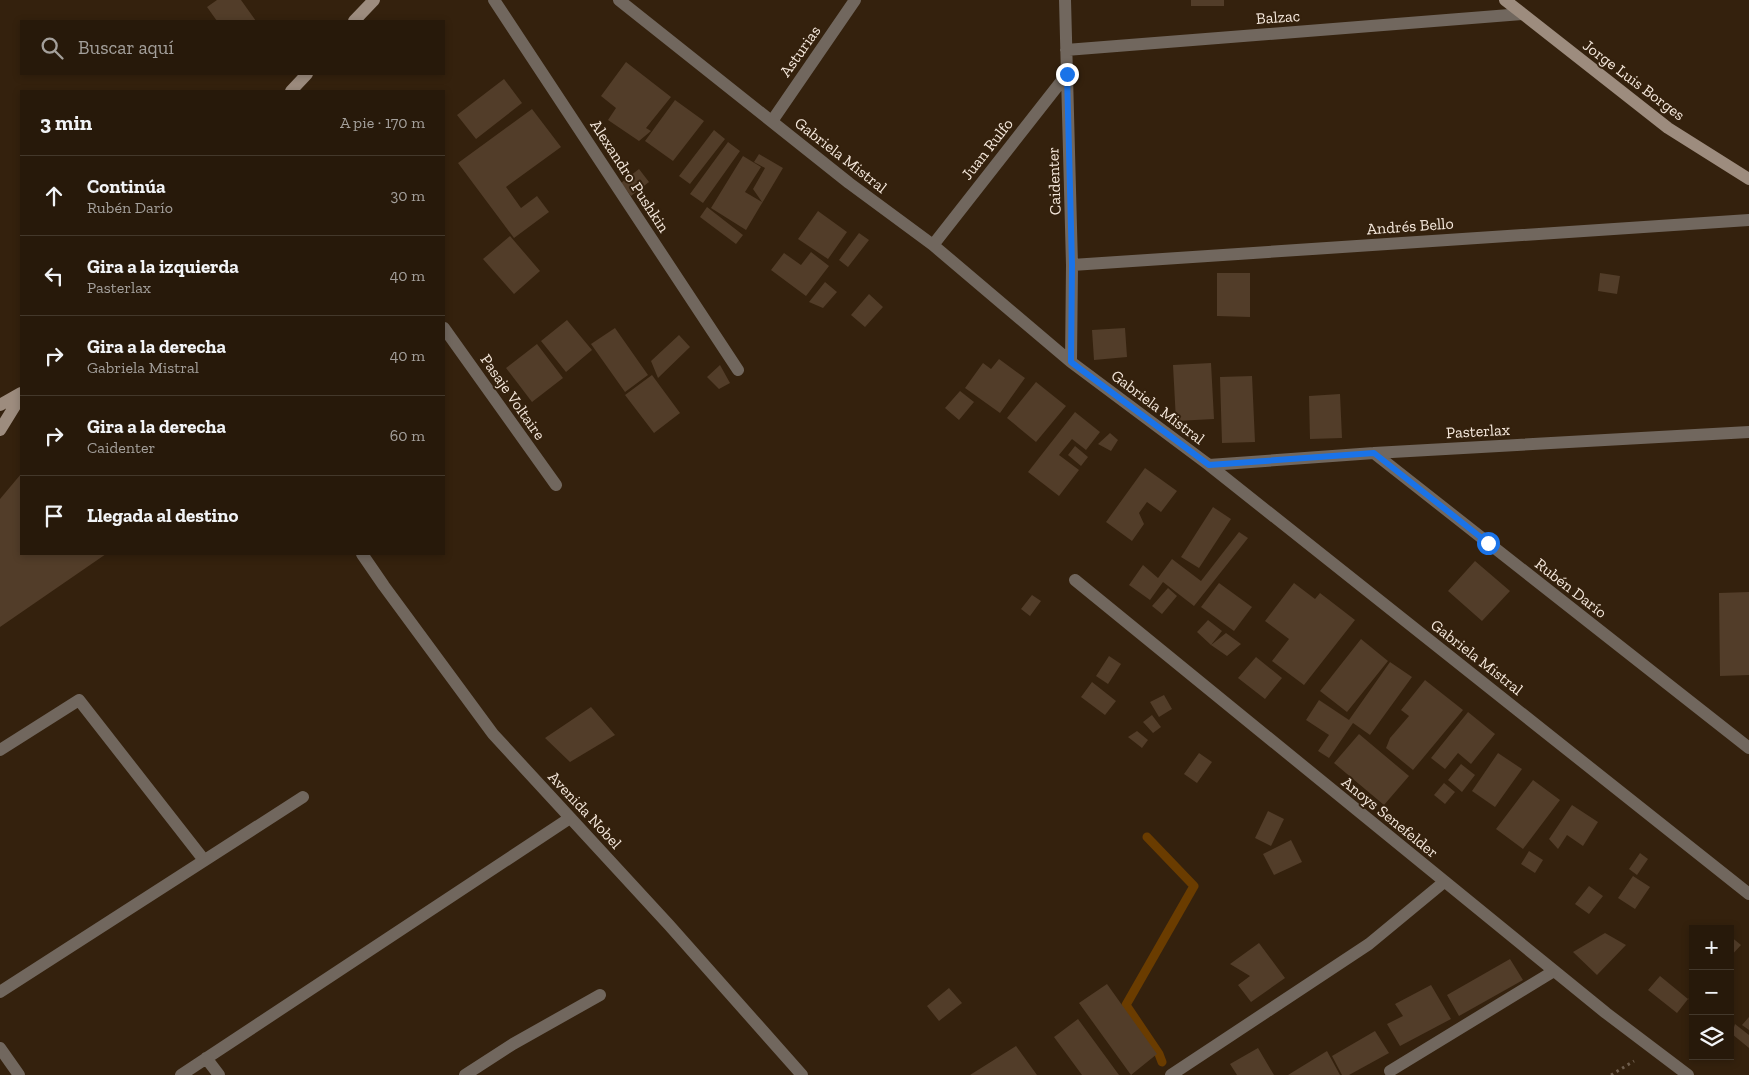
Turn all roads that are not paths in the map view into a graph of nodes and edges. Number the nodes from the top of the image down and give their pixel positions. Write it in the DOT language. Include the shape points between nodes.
graph roads {
  1 [pos="374,0"];
  2 [pos="494,0"];
  3 [pos="619,0"];
  4 [pos="855,0"];
  5 [pos="1065,0"];
  6 [pos="1505,0"];
  7 [pos="1522,14"];
  8 [pos="355,20"];
  9 [pos="1066,50"];
  10 [pos="1067,74"];
  11 [pos="306,75"];
  12 [pos="292,90"];
  13 [pos="772,121"];
  14 [pos="1749,179"];
  15 [pos="1749,220"];
  16 [pos="933,245"];
  17 [pos="1072,265"];
  18 [pos="445,329"];
  19 [pos="1071,362"];
  20 [pos="738,370"];
  21 [pos="20,393"];
  22 [pos="20,398"];
  23 [pos="0,405"];
  24 [pos="0,430"];
  25 [pos="1749,432"];
  26 [pos="1374,453"];
  27 [pos="1209,465"];
  28 [pos="556,486"];
  29 [pos="363,555"];
  30 [pos="1075,580"];
  31 [pos="1749,748"];
  32 [pos="0,750"];
  33 [pos="303,796"];
  34 [pos="570,818"];
  35 [pos="204,860"];
  36 [pos="1444,882"];
  37 [pos="1749,894"];
  38 [pos="1554,971"];
  39 [pos="0,992"];
  40 [pos="600,995"];
  41 [pos="0,1048"];
  42 [pos="206,1058"];
  43 [pos="1390,1071"];
  44 [pos="19,1075"];
  45 [pos="181,1075"];
  46 [pos="219,1075"];
  47 [pos="465,1075"];
  48 [pos="802,1075"];
  49 [pos="1171,1075"];
  50 [pos="1688,1075"];
  1 -- 8 [label="street"];
  2 -- 20 [label="street, Alexandro Pushkin"];
  3 -- 13 [label="street, Gabriela Mistral"];
  4 -- 13 [label="street, Asturias"];
  5 -- 9 [label="street, Caidenter"];
  6 -- 7 [label="street, Jorge Luis Borges"];
  7 -- 9 [label="street, Balzac"];
  7 -- 14 [label="street, Jorge Luis Borges" via="1668,128"];
  9 -- 10 [label="street, Caidenter"];
  10 -- 16 [label="street, Juan Rulfo"];
  10 -- 17 [label="street, Caidenter"];
  11 -- 12 [label="street"];
  13 -- 16 [label="street, Gabriela Mistral"];
  15 -- 17 [label="street, Andrés Bello"];
  16 -- 19 [label="street, Gabriela Mistral"];
  17 -- 19 [label="street, Caidenter"];
  18 -- 28 [label="street, Pasaje Voltaire"];
  19 -- 27 [label="street, Gabriela Mistral"];
  21 -- 23 [label="street"];
  22 -- 24 [label="street"];
  25 -- 26 [label="street, Pasterlax"];
  26 -- 27 [label="street, Pasterlax"];
  26 -- 31 [label="street, Rubén Darío"];
  27 -- 37 [label="street, Gabriela Mistral"];
  29 -- 34 [label="street, Avenida Nobel" via="494,734"];
  30 -- 36 [label="street, Anoys Senefelder"];
  32 -- 35 [label="street" via="79,700"];
  33 -- 35 [label="street"];
  34 -- 42 [label="street"];
  34 -- 48 [label="street, Avenida Nobel"];
  35 -- 39 [label="street"];
  36 -- 38 [label="street, Anoys Senefelder"];
  36 -- 49 [label="street" via="1369,944"];
  38 -- 43 [label="street"];
  38 -- 50 [label="street, Anoys Senefelder"];
  40 -- 47 [label="street"];
  41 -- 44 [label="street"];
  42 -- 45 [label="street"];
  42 -- 46 [label="street"];
}
